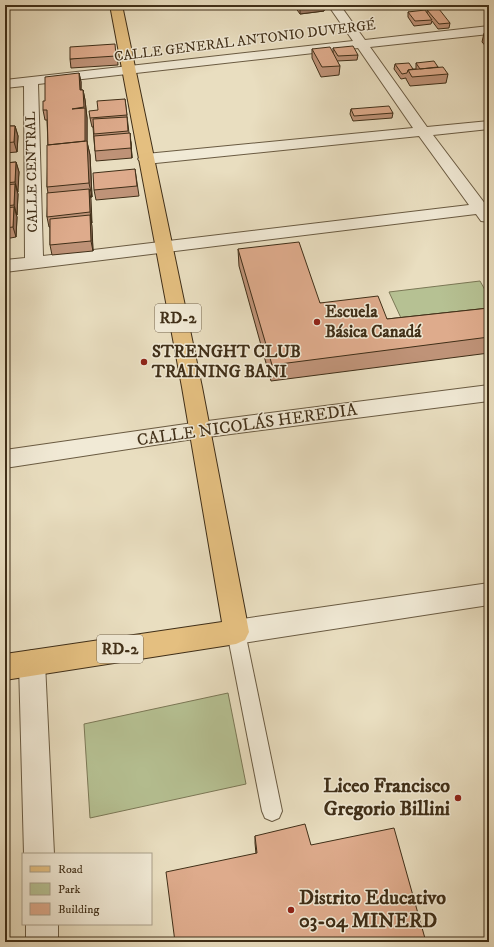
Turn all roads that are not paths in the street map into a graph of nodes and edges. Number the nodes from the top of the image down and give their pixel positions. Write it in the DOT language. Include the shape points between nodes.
graph roads {
  1 [pos="116,5"];
  2 [pos="334,5"];
  3 [pos="489,30"];
  4 [pos="361,43"];
  5 [pos="130,71"];
  6 [pos="31,82"];
  7 [pos="5,84"];
  8 [pos="489,124"];
  9 [pos="423,132"];
  10 [pos="146,159"];
  11 [pos="485,215"];
  12 [pos="163,246"];
  13 [pos="34,262"];
  14 [pos="5,266"];
  15 [pos="489,392"];
  16 [pos="200,430"];
  17 [pos="5,459"];
  18 [pos="489,594"];
  19 [pos="236,632"];
  20 [pos="32,663"];
  21 [pos="5,667"];
  22 [pos="272,810"];
  23 [pos="39,853"];
  24 [pos="42,925"];
  25 [pos="42,942"];
  1 -- 5 [label="main road, RD-2"];
  2 -- 4 [label="street"];
  3 -- 4 [label="street, CALLE GENERAL ANTONIO DUVERGÉ"];
  4 -- 5 [label="street, CALLE GENERAL ANTONIO DUVERGÉ"];
  4 -- 9 [label="street"];
  5 -- 6 [label="street, CALLE GENERAL ANTONIO DUVERGÉ"];
  5 -- 10 [label="main road, RD-2"];
  6 -- 7 [label="street, CALLE GENERAL ANTONIO DUVERGÉ"];
  6 -- 13 [label="street, CALLE CENTRAL"];
  8 -- 9 [label="street"];
  9 -- 10 [label="street"];
  9 -- 11 [label="street"];
  10 -- 12 [label="main road, RD-2"];
  11 -- 12 [label="street"];
  12 -- 13 [label="street"];
  12 -- 16 [label="main road, RD-2"];
  13 -- 14 [label="street"];
  15 -- 16 [label="street, CALLE NICOLÁS HEREDIA"];
  16 -- 17 [label="street, CALLE NICOLÁS HEREDIA"];
  16 -- 19 [label="main road, RD-2"];
  18 -- 19 [label="street"];
  19 -- 20 [label="main road, RD-2"];
  19 -- 22 [label="lane"];
  20 -- 21 [label="main road, RD-2"];
  20 -- 23 [label="street"];
  24 -- 25 [label="street"];
}
